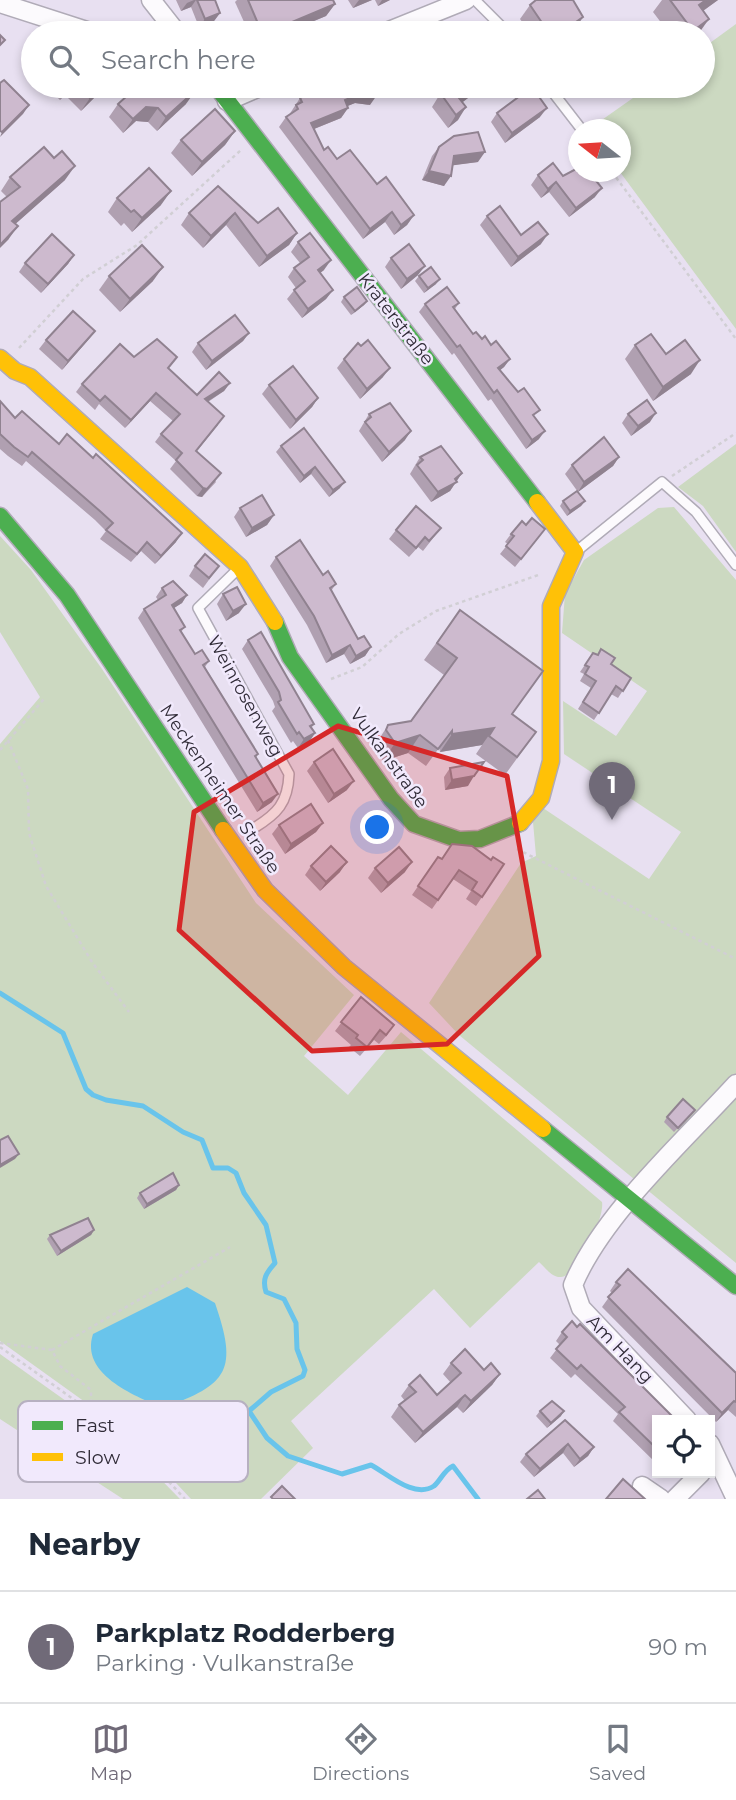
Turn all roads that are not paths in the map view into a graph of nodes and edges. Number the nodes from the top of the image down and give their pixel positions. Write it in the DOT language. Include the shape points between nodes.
graph roads {
  1 [pos="152,0"];
  2 [pos="466,0"];
  3 [pos="475,0"];
  4 [pos="0,3"];
  5 [pos="56,21"];
  6 [pos="168,21"];
  7 [pos="414,21"];
  8 [pos="496,21"];
  9 [pos="226,98"];
  10 [pos="235,98"];
  11 [pos="557,98"];
  12 [pos="228,101"];
  13 [pos="574,119"];
  14 [pos="3,360"];
  15 [pos="0,516"];
  16 [pos="572,560"];
  17 [pos="736,565"];
  18 [pos="240,567"];
  19 [pos="254,828"];
  20 [pos="736,1084"];
  21 [pos="629,1201"];
  22 [pos="736,1286"];
  23 [pos="682,1415"];
  24 [pos="715,1460"];
  25 [pos="696,1478"];
  26 [pos="642,1486"];
  27 [pos="661,1499"];
  28 [pos="675,1499"];
  29 [pos="736,1499"];
  1 -- 6 [label="street"];
  2 -- 7 [label="street"];
  3 -- 8 [label="lane"];
  4 -- 5 [label="street"];
  9 -- 12 [label="street, Kraterstraße"];
  10 -- 12 [label="street"];
  11 -- 13 [label="lane"];
  12 -- 16 [label="street, Kraterstraße"];
  14 -- 18 [label="street, Vulkanstraße" via="30,377"];
  15 -- 21 [label="street, Meckenheimer Straße" via="67,595 265,890 344,967"];
  16 -- 17 [label="lane, Vulkanstraße" via="662,482 696,512"];
  16 -- 18 [label="street, Vulkanstraße" via="551,606 549,779 531,812 504,832 480,839 458,839 414,824 391,799 290,657 277,625"];
  18 -- 19 [label="lane, Weinrosenweg" via="198,608 289,774 282,806"];
  20 -- 21 [label="street"];
  21 -- 22 [label="street, Meckenheimer Straße"];
  21 -- 23 [label="street, Am Hang" via="583,1262 573,1285 580,1308"];
  24 -- 29 [label="street"];
  25 -- 28 [label="street"];
  26 -- 27 [label="street"];
}
